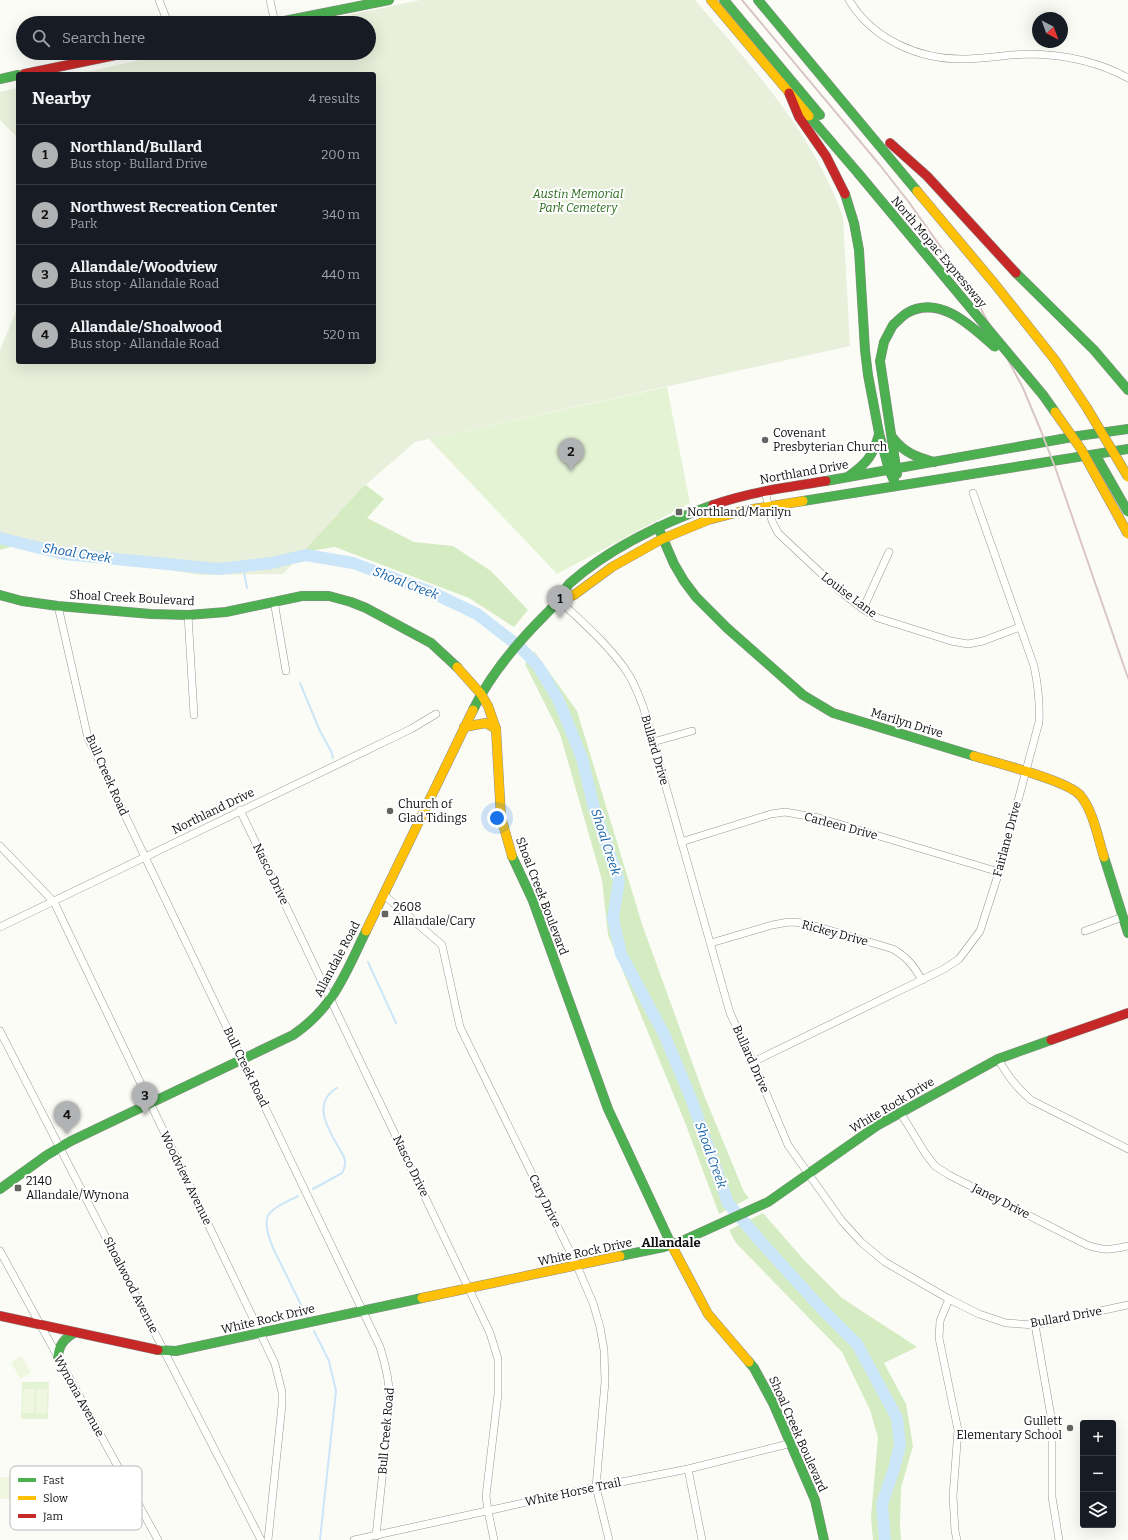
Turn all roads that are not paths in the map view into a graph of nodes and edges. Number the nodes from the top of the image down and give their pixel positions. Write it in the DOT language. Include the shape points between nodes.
graph roads {
  1 [pos="159,0"];
  2 [pos="270,0"];
  3 [pos="389,0"];
  4 [pos="711,0"];
  5 [pos="724,0"];
  6 [pos="758,0"];
  7 [pos="849,0"];
  8 [pos="377,1"];
  9 [pos="165,16"];
  10 [pos="273,16"];
  11 [pos="307,16"];
  12 [pos="92,60"];
  13 [pos="34,72"];
  14 [pos="16,75"];
  15 [pos="1128,78"];
  16 [pos="0,79"];
  17 [pos="789,93"];
  18 [pos="861,170"];
  19 [pos="1012,291"];
  20 [pos="1021,302"];
  21 [pos="1015,347"];
  22 [pos="1024,372"];
  23 [pos="1128,390"];
  24 [pos="1091,406"];
  25 [pos="1078,428"];
  26 [pos="1128,429"];
  27 [pos="879,433"];
  28 [pos="892,438"];
  29 [pos="1128,449"];
  30 [pos="1128,459"];
  31 [pos="934,462"];
  32 [pos="893,470"];
  33 [pos="848,476"];
  34 [pos="1128,477"];
  35 [pos="896,485"];
  36 [pos="765,491"];
  37 [pos="973,493"];
  38 [pos="768,506"];
  39 [pos="1128,512"];
  40 [pos="658,527"];
  41 [pos="1128,534"];
  42 [pos="662,539"];
  43 [pos="889,552"];
  44 [pos="0,595"];
  45 [pos="559,600"];
  46 [pos="274,601"];
  47 [pos="58,606"];
  48 [pos="863,609"];
  49 [pos="188,615"];
  50 [pos="1020,626"];
  51 [pos="286,671"];
  52 [pos="481,694"];
  53 [pos="436,714"];
  54 [pos="194,715"];
  55 [pos="464,728"];
  56 [pos="496,729"];
  57 [pos="692,731"];
  58 [pos="653,742"];
  59 [pos="1026,771"];
  60 [pos="240,810"];
  61 [pos="682,842"];
  62 [pos="0,846"];
  63 [pos="145,858"];
  64 [pos="999,872"];
  65 [pos="384,895"];
  66 [pos="54,902"];
  67 [pos="1122,917"];
  68 [pos="0,927"];
  69 [pos="1085,930"];
  70 [pos="1128,933"];
  71 [pos="711,943"];
  72 [pos="922,980"];
  73 [pos="332,999"];
  74 [pos="1128,1013"];
  75 [pos="0,1031"];
  76 [pos="242,1058"];
  77 [pos="998,1059"];
  78 [pos="753,1062"];
  79 [pos="150,1103"];
  80 [pos="900,1112"];
  81 [pos="60,1147"];
  82 [pos="1128,1149"];
  83 [pos="808,1175"];
  84 [pos="0,1189"];
  85 [pos="671,1245"];
  86 [pos="1128,1246"];
  87 [pos="0,1251"];
  88 [pos="577,1266"];
  89 [pos="469,1288"];
  90 [pos="949,1299"];
  91 [pos="1128,1305"];
  92 [pos="363,1310"];
  93 [pos="0,1316"];
  94 [pos="41,1325"];
  95 [pos="1035,1325"];
  96 [pos="74,1333"];
  97 [pos="261,1333"];
  98 [pos="166,1351"];
  99 [pos="58,1357"];
  100 [pos="792,1443"];
  101 [pos="118,1466"];
  102 [pos="688,1469"];
  103 [pos="596,1487"];
  104 [pos="142,1511"];
  105 [pos="488,1511"];
  106 [pos="376,1536"];
  107 [pos="158,1540"];
  108 [pos="261,1540"];
  109 [pos="268,1540"];
  110 [pos="354,1540"];
  111 [pos="494,1540"];
  112 [pos="609,1540"];
  113 [pos="702,1540"];
  114 [pos="824,1540"];
  115 [pos="957,1540"];
  116 [pos="1059,1540"];
  1 -- 9 [label="street"];
  2 -- 10 [label="street"];
  3 -- 8 [label="main road"];
  4 -- 17 [label="main road, North Mopac Expressway"];
  5 -- 18 [label="main road"];
  6 -- 24 [label="main road" via="994,283"];
  7 -- 15 [label="street" via="863,19 893,43 923,54 945,59 1030,54 1068,58 1118,72"];
  8 -- 11 [label="main road"];
  12 -- 13 [label="main road"];
  14 -- 16 [label="main road"];
  17 -- 18 [label="main road, North Mopac Expressway"];
  17 -- 27 [label="main road" via="799,117 826,156 845,194 854,223 859,250 865,350"];
  18 -- 21 [label="main road"];
  18 -- 22 [label="main road, North Mopac Expressway, bridge"];
  19 -- 23 [label="main road" via="888,140 927,176 1015,272 1094,350"];
  20 -- 24 [label="main road" via="1063,357"];
  22 -- 28 [label="main road, bridge" via="956,314 931,307 909,312 893,325 883,343 880,361"];
  22 -- 41 [label="main road, North Mopac Expressway, bridge" via="1081,449"];
  24 -- 30 [label="main road"];
  24 -- 34 [label="main road, bridge"];
  25 -- 39 [label="main road, bridge"];
  26 -- 31 [label="main road, Northland Drive"];
  27 -- 32 [label="main road"];
  27 -- 33 [label="main road" via="870,460"];
  28 -- 31 [label="main road" via="903,452"];
  28 -- 32 [label="main road"];
  29 -- 35 [label="main road, Northland Drive"];
  31 -- 32 [label="main road, Northland Drive"];
  32 -- 33 [label="main road, Northland Drive"];
  32 -- 35 [label="main road"];
  33 -- 36 [label="main road, Northland Drive"];
  35 -- 38 [label="main road, Northland Drive"];
  36 -- 38 [label="street, Louise Lane"];
  36 -- 40 [label="main road, Northland Drive" via="708,506"];
  37 -- 50 [label="street, Fairlane Drive"];
  38 -- 42 [label="main road, Northland Drive" via="708,520"];
  38 -- 48 [label="street, Louise Lane" via="772,521 783,539"];
  40 -- 42 [label="main road, Marilyn Drive"];
  40 -- 45 [label="main road, Northland Drive" via="611,552 569,584"];
  42 -- 45 [label="main road, Northland Drive" via="612,567 574,595"];
  42 -- 59 [label="main road, Marilyn Drive" via="695,596 797,691 815,704 833,713"];
  43 -- 48 [label="street"];
  44 -- 47 [label="main road, Shoal Creek Boulevard"];
  45 -- 52 [label="main road, Northland Drive" via="527,633"];
  45 -- 58 [label="street, Bullard Drive" via="616,657 628,673"];
  46 -- 49 [label="main road, Shoal Creek Boulevard" via="226,612"];
  46 -- 51 [label="street"];
  46 -- 52 [label="main road, Shoal Creek Boulevard" via="302,596 328,596 366,608 431,643 452,660"];
  47 -- 49 [label="main road, Shoal Creek Boulevard"];
  47 -- 63 [label="street, Bull Creek Road" via="88,738"];
  48 -- 50 [label="street, Louise Lane" via="895,624 968,644 983,641"];
  49 -- 54 [label="street"];
  50 -- 59 [label="street, Fairlane Drive" via="1034,666 1040,704 1039,722"];
  52 -- 55 [label="main road, Allandale Road"];
  52 -- 56 [label="main road, Shoal Creek Boulevard"];
  53 -- 60 [label="street, Northland Drive" via="411,729"];
  55 -- 56 [label="main road" via="486,723"];
  55 -- 65 [label="main road, Allandale Road"];
  56 -- 85 [label="main road, Shoal Creek Boulevard" via="501,817 510,851 533,901 608,1109"];
  57 -- 58 [label="street"];
  58 -- 61 [label="street, Bullard Drive"];
  59 -- 64 [label="street, Fairlane Drive"];
  59 -- 67 [label="main road, Marilyn Drive" via="1066,786 1079,794 1088,807"];
  60 -- 63 [label="street, Northland Drive"];
  60 -- 73 [label="street, Nasco Drive"];
  61 -- 64 [label="street, Carleen Drive" via="785,812 819,818"];
  61 -- 71 [label="street, Bullard Drive"];
  62 -- 66 [label="street, Woodview Avenue"];
  63 -- 66 [label="street, Northland Drive"];
  63 -- 76 [label="street, Bull Creek Road"];
  64 -- 72 [label="street, Fairlane Drive" via="980,931 970,946 959,960"];
  65 -- 73 [label="main road, Allandale Road"];
  65 -- 88 [label="street, Cary Drive" via="442,945 460,1027"];
  66 -- 68 [label="street, Northland Drive"];
  66 -- 79 [label="street, Woodview Avenue"];
  67 -- 69 [label="street"];
  67 -- 70 [label="main road, Marilyn Drive"];
  71 -- 72 [label="street, Rickey Drive" via="772,925 805,923 893,949 905,956"];
  71 -- 78 [label="street, Bullard Drive" via="730,1013"];
  72 -- 78 [label="street, Fairlane Drive"];
  73 -- 76 [label="main road, Allandale Road" via="320,1015 307,1026"];
  73 -- 89 [label="street, Nasco Drive"];
  74 -- 77 [label="main road, White Rock Drive"];
  75 -- 81 [label="street, Shoalwood Avenue"];
  76 -- 79 [label="main road, Allandale Road"];
  76 -- 92 [label="street, Bull Creek Road"];
  77 -- 80 [label="main road, White Rock Drive"];
  77 -- 82 [label="street" via="1019,1090 1031,1100"];
  78 -- 83 [label="street, Bullard Drive" via="788,1145"];
  79 -- 81 [label="main road, Allandale Road"];
  79 -- 97 [label="street, Woodview Avenue"];
  80 -- 83 [label="main road, White Rock Drive"];
  80 -- 86 [label="street, Janey Drive" via="935,1166 949,1175 1086,1245 1099,1249"];
  81 -- 84 [label="main road, Allandale Road"];
  81 -- 98 [label="street, Shoalwood Avenue"];
  83 -- 85 [label="main road, White Rock Drive" via="768,1202"];
  83 -- 90 [label="street, Bullard Drive" via="861,1242 885,1262"];
  85 -- 88 [label="main road, White Rock Drive"];
  85 -- 100 [label="main road, Shoal Creek Boulevard" via="708,1314 740,1350 765,1386"];
  87 -- 94 [label="street, Wynona Avenue"];
  88 -- 89 [label="main road, White Rock Drive"];
  88 -- 103 [label="street, Cary Drive" via="592,1302 604,1350 605,1382"];
  89 -- 92 [label="main road, White Rock Drive"];
  89 -- 105 [label="street, Nasco Drive" via="490,1333 498,1359 498,1394 486,1496"];
  90 -- 95 [label="street, Bullard Drive" via="979,1314 1006,1323"];
  90 -- 115 [label="street" via="940,1322 939,1338 958,1430 953,1496"];
  91 -- 95 [label="street, Bullard Drive"];
  92 -- 97 [label="main road, White Rock Drive"];
  92 -- 106 [label="street, Bull Creek Road" via="380,1347 390,1385"];
  93 -- 94 [label="main road, White Rock Drive"];
  94 -- 96 [label="main road, White Rock Drive"];
  94 -- 99 [label="street, Wynona Avenue"];
  95 -- 116 [label="street" via="1052,1422 1052,1497"];
  96 -- 98 [label="main road, White Rock Drive"];
  96 -- 99 [label="main road" via="65,1337 60,1344"];
  97 -- 98 [label="main road, White Rock Drive" via="199,1347"];
  97 -- 109 [label="street, Woodview Avenue" via="275,1364 282,1398"];
  98 -- 108 [label="street, Shoalwood Avenue"];
  99 -- 101 [label="street, Wynona Avenue"];
  100 -- 102 [label="street, White Horse Trail"];
  100 -- 114 [label="main road, Shoal Creek Boulevard" via="815,1500"];
  102 -- 103 [label="street, White Horse Trail"];
  102 -- 113 [label="street"];
  103 -- 105 [label="street, White Horse Trail"];
  103 -- 112 [label="street, Cary Drive"];
  104 -- 107 [label="street, Wynona Avenue"];
  105 -- 106 [label="street, White Horse Trail"];
  105 -- 111 [label="street, Nasco Drive"];
  106 -- 110 [label="street, White Horse Trail"];
}
